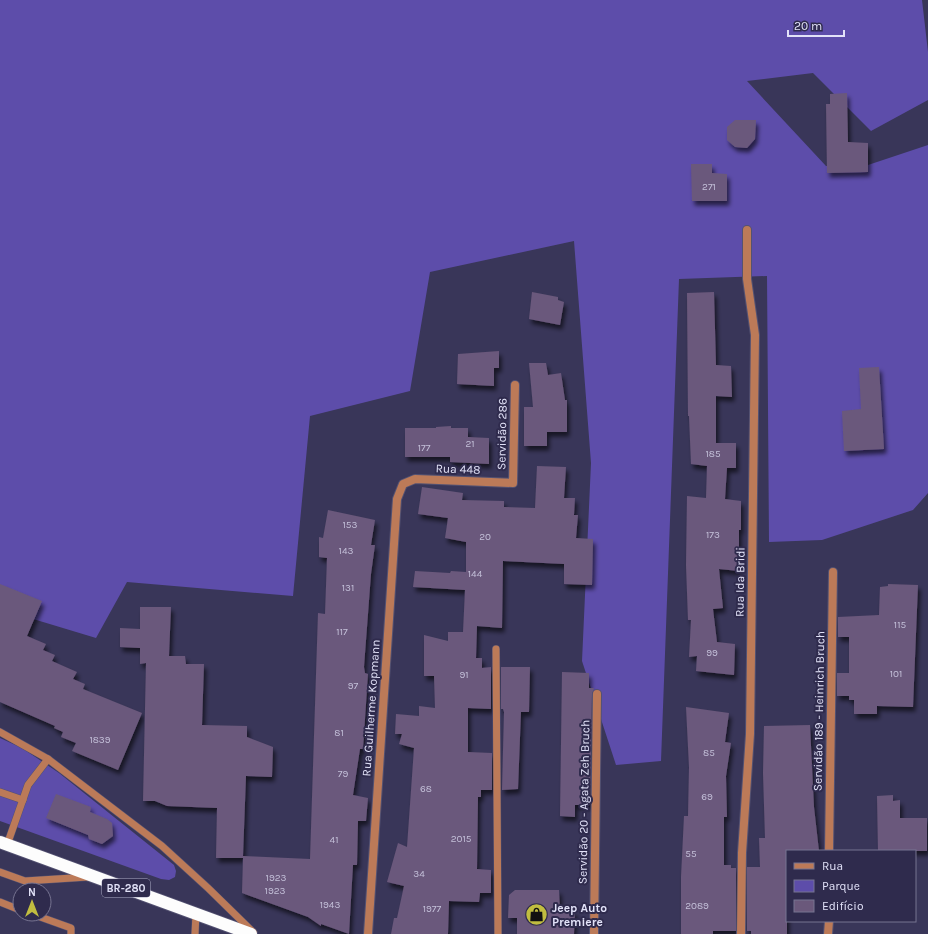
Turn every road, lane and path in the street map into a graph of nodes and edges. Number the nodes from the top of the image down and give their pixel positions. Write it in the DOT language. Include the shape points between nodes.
graph roads {
  1 [pos="747,230"];
  2 [pos="515,385"];
  3 [pos="513,483"];
  4 [pos="403,484"];
  5 [pos="833,572"];
  6 [pos="496,649"];
  7 [pos="597,694"];
  8 [pos="0,732"];
  9 [pos="48,759"];
  10 [pos="0,792"];
  11 [pos="23,800"];
  12 [pos="4,843"];
  13 [pos="830,850"];
  14 [pos="0,872"];
  15 [pos="94,876"];
  16 [pos="0,902"];
  17 [pos="12,907"];
  18 [pos="196,914"];
  19 [pos="52,921"];
  20 [pos="829,922"];
  21 [pos="71,934"];
  22 [pos="195,934"];
  23 [pos="251,934"];
  24 [pos="254,934"];
  25 [pos="368,934"];
  26 [pos="498,934"];
  27 [pos="594,934"];
  28 [pos="741,934"];
  29 [pos="828,934"];
  1 -- 28 [label="street, Rua Ida Bridi" via="747,279 756,335 750,734 742,853"];
  2 -- 3 [label="street, Servidão 286"];
  3 -- 4 [label="street, Rua 448" via="414,479"];
  4 -- 25 [label="street, Rua Guilherme Kopmann" via="397,499"];
  5 -- 13 [label="street, Servidão 189 - Heinrich Bruch"];
  6 -- 26 [label="lane"];
  7 -- 27 [label="street, Servidão 20 - Agata Zeh Bruch"];
  8 -- 9 [label="lane"];
  9 -- 11 [label="lane" via="28,785"];
  9 -- 24 [label="lane" via="162,846"];
  10 -- 11 [label="lane"];
  11 -- 12 [label="lane"];
  12 -- 15 [label="highway, BR-280"];
  14 -- 15 [label="lane" via="29,881"];
  15 -- 18 [label="highway, BR-280"];
  16 -- 17 [label="lane"];
  18 -- 22 [label="lane"];
  18 -- 23 [label="highway, BR-280"];
  19 -- 21 [label="lane" via="71,928"];
  20 -- 29 [label="street"];
}
